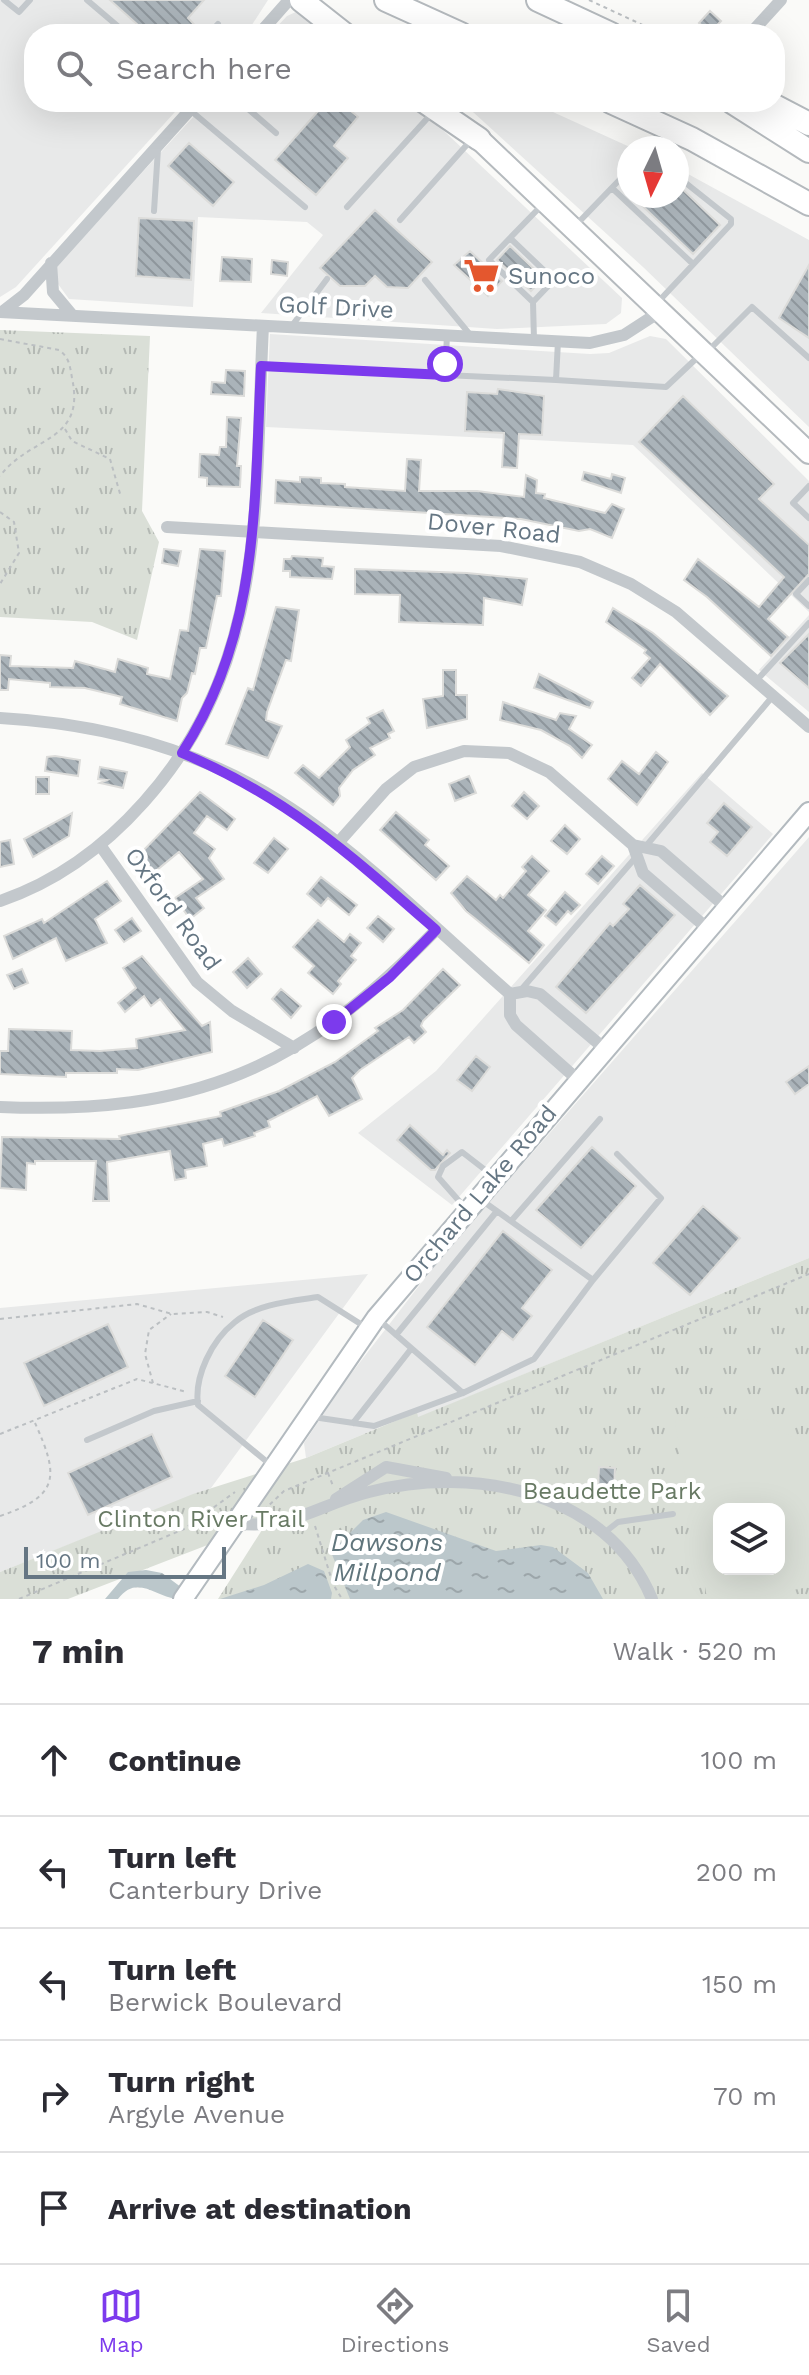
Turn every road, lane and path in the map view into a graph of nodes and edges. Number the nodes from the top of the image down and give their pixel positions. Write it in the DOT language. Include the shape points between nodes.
graph roads {
  1 [pos="4,0"];
  2 [pos="30,0"];
  3 [pos="87,0"];
  4 [pos="289,0"];
  5 [pos="301,0"];
  6 [pos="386,0"];
  7 [pos="538,0"];
  8 [pos="589,0"];
  9 [pos="781,0"];
  10 [pos="414,15"];
  11 [pos="115,24"];
  12 [pos="268,24"];
  13 [pos="331,24"];
  14 [pos="436,24"];
  15 [pos="590,24"];
  16 [pos="641,24"];
  17 [pos="759,24"];
  18 [pos="785,111"];
  19 [pos="188,112"];
  20 [pos="201,112"];
  21 [pos="252,112"];
  22 [pos="431,112"];
  23 [pos="445,112"];
  24 [pos="633,112"];
  25 [pos="748,112"];
  26 [pos="809,124"];
  27 [pos="276,133"];
  28 [pos="477,138"];
  29 [pos="158,145"];
  30 [pos="809,151"];
  31 [pos="617,183"];
  32 [pos="689,186"];
  33 [pos="612,188"];
  34 [pos="545,201"];
  35 [pos="809,204"];
  36 [pos="305,207"];
  37 [pos="347,207"];
  38 [pos="154,211"];
  39 [pos="400,220"];
  40 [pos="574,228"];
  41 [pos="510,238"];
  42 [pos="51,263"];
  43 [pos="693,264"];
  44 [pos="327,279"];
  45 [pos="425,280"];
  46 [pos="533,302"];
  47 [pos="658,308"];
  48 [pos="1,312"];
  49 [pos="73,316"];
  50 [pos="263,326"];
  51 [pos="291,327"];
  52 [pos="447,335"];
  53 [pos="472,337"];
  54 [pos="0,339"];
  55 [pos="534,340"];
  56 [pos="558,341"];
  57 [pos="704,353"];
  58 [pos="809,358"];
  59 [pos="261,366"];
  60 [pos="445,375"];
  61 [pos="556,380"];
  62 [pos="64,428"];
  63 [pos="809,453"];
  64 [pos="0,476"];
  65 [pos="809,486"];
  66 [pos="121,497"];
  67 [pos="0,512"];
  68 [pos="809,518"];
  69 [pos="167,527"];
  70 [pos="252,532"];
  71 [pos="809,580"];
  72 [pos="0,584"];
  73 [pos="809,606"];
  74 [pos="809,623"];
  75 [pos="756,681"];
  76 [pos="773,696"];
  77 [pos="0,718"];
  78 [pos="809,727"];
  79 [pos="182,753"];
  80 [pos="809,812"];
  81 [pos="337,844"];
  82 [pos="100,845"];
  83 [pos="638,849"];
  84 [pos="0,901"];
  85 [pos="727,908"];
  86 [pos="708,929"];
  87 [pos="436,930"];
  88 [pos="514,993"];
  89 [pos="294,1048"];
  90 [pos="605,1049"];
  91 [pos="577,1079"];
  92 [pos="0,1107"];
  93 [pos="600,1119"];
  94 [pos="617,1154"];
  95 [pos="494,1177"];
  96 [pos="472,1204"];
  97 [pos="497,1211"];
  98 [pos="512,1220"];
  99 [pos="809,1274"];
  100 [pos="593,1280"];
  101 [pos="172,1314"];
  102 [pos="0,1319"];
  103 [pos="235,1321"];
  104 [pos="372,1323"];
  105 [pos="396,1335"];
  106 [pos="411,1349"];
  107 [pos="153,1383"];
  108 [pos="463,1393"];
  109 [pos="197,1397"];
  110 [pos="306,1415"];
  111 [pos="35,1421"];
  112 [pos="353,1423"];
  113 [pos="0,1434"];
  114 [pos="87,1440"];
  115 [pos="272,1466"];
  116 [pos="308,1474"];
  117 [pos="311,1480"];
  118 [pos="465,1482"];
  119 [pos="236,1492"];
  120 [pos="328,1506"];
  121 [pos="265,1510"];
  122 [pos="310,1513"];
  123 [pos="673,1514"];
  124 [pos="0,1516"];
  125 [pos="234,1523"];
  126 [pos="604,1533"];
  127 [pos="185,1596"];
  128 [pos="19,1599"];
  129 [pos="342,1599"];
  130 [pos="652,1599"];
  1 -- 2 [label="lane" via="19,12"];
  3 -- 11 [label="lane"];
  4 -- 12 [label="street"];
  5 -- 13 [label="highway"];
  6 -- 10 [label="highway"];
  7 -- 15 [label="highway"];
  8 -- 16 [label="path"];
  9 -- 17 [label="street"];
  10 -- 14 [label="highway"];
  18 -- 26 [label="highway"];
  19 -- 29 [label="street"];
  20 -- 36 [label="lane"];
  21 -- 27 [label="lane"];
  22 -- 37 [label="lane"];
  23 -- 28 [label="highway"];
  24 -- 35 [label="highway"];
  25 -- 30 [label="highway"];
  28 -- 34 [label="main road"];
  28 -- 39 [label="lane"];
  29 -- 38 [label="lane"];
  29 -- 42 [label="street"];
  31 -- 33 [label="lane"];
  32 -- 43 [label="lane" via="731,219"];
  33 -- 40 [label="lane"];
  33 -- 43 [label="lane"];
  34 -- 40 [label="main road"];
  34 -- 41 [label="lane"];
  40 -- 47 [label="main road"];
  41 -- 46 [label="lane" via="554,280"];
  41 -- 46 [label="lane" via="489,260"];
  42 -- 48 [label="street"];
  42 -- 49 [label="street" via="53,292"];
  43 -- 47 [label="lane"];
  44 -- 51 [label="lane"];
  45 -- 53 [label="lane"];
  46 -- 55 [label="lane"];
  47 -- 56 [label="street, Golf Drive" via="637,328 608,340"];
  47 -- 57 [label="main road"];
  48 -- 49 [label="street, Golf Drive"];
  49 -- 50 [label="street, Golf Drive"];
  50 -- 51 [label="street, Golf Drive"];
  50 -- 59 [label="street"];
  51 -- 52 [label="street, Golf Drive"];
  52 -- 53 [label="street, Golf Drive"];
  52 -- 60 [label="lane"];
  53 -- 55 [label="street, Golf Drive"];
  54 -- 62 [label="path" via="65,354 75,389 74,412"];
  55 -- 56 [label="street, Golf Drive"];
  56 -- 61 [label="lane"];
  57 -- 58 [label="lane" via="752,307"];
  57 -- 61 [label="lane" via="666,387"];
  57 -- 63 [label="main road"];
  59 -- 60 [label="lane"];
  59 -- 70 [label="street"];
  60 -- 61 [label="lane"];
  62 -- 64 [label="path" via="30,448"];
  62 -- 66 [label="path" via="72,441 110,459"];
  65 -- 68 [label="lane" via="793,503"];
  67 -- 72 [label="path" via="14,522 19,553"];
  69 -- 70 [label="street, Dover Road"];
  70 -- 75 [label="street, Dover Road" via="501,546 563,557 647,592"];
  70 -- 79 [label="street" via="246,592 231,654 205,716"];
  71 -- 73 [label="lane" via="796,594"];
  74 -- 75 [label="lane"];
  75 -- 76 [label="street, Dover Road"];
  76 -- 78 [label="street, Dover Road"];
  76 -- 83 [label="lane"];
  77 -- 79 [label="street" via="101,730"];
  79 -- 81 [label="street" via="268,795"];
  79 -- 82 [label="street" via="153,792"];
  80 -- 85 [label="main road, Orchard Lake Road"];
  81 -- 83 [label="street" via="386,789 414,767 451,753 486,750 516,755 549,772"];
  81 -- 87 [label="street"];
  82 -- 84 [label="street" via="47,881"];
  82 -- 89 [label="street, Oxford Road" via="197,982 232,1011"];
  83 -- 85 [label="street" via="661,851"];
  83 -- 86 [label="street" via="643,873"];
  83 -- 88 [label="lane"];
  85 -- 86 [label="main road, Orchard Lake Road"];
  86 -- 90 [label="main road, Orchard Lake Road"];
  87 -- 88 [label="street"];
  87 -- 89 [label="street" via="372,993"];
  88 -- 90 [label="street" via="540,994"];
  88 -- 91 [label="street" via="510,1015 516,1025"];
  89 -- 92 [label="street" via="218,1082 156,1099 87,1108"];
  90 -- 91 [label="main road, Orchard Lake Road"];
  91 -- 95 [label="main road, Orchard Lake Road"];
  93 -- 98 [label="lane"];
  94 -- 100 [label="lane" via="661,1198"];
  95 -- 96 [label="main road, Orchard Lake Road"];
  95 -- 96 [label="lane" via="462,1152 443,1166 438,1177 442,1185"];
  96 -- 97 [label="lane"];
  96 -- 104 [label="main road, Orchard Lake Road"];
  97 -- 98 [label="lane"];
  97 -- 105 [label="lane"];
  98 -- 100 [label="lane"];
  99 -- 117 [label="path"];
  100 -- 108 [label="lane" via="534,1359"];
  101 -- 102 [label="path" via="137,1304"];
  101 -- 103 [label="path" via="207,1312"];
  101 -- 107 [label="path" via="149,1330 145,1354"];
  103 -- 104 [label="lane" via="274,1305 318,1297"];
  103 -- 109 [label="lane" via="202,1366"];
  104 -- 105 [label="lane"];
  104 -- 110 [label="main road, Orchard Lake Road"];
  105 -- 106 [label="lane"];
  106 -- 108 [label="lane"];
  106 -- 112 [label="lane"];
  107 -- 109 [label="path"];
  107 -- 111 [label="path" via="137,1379"];
  108 -- 112 [label="lane" via="374,1426"];
  109 -- 114 [label="lane"];
  109 -- 115 [label="lane" via="215,1422"];
  110 -- 112 [label="lane"];
  110 -- 115 [label="main road, Orchard Lake Road"];
  111 -- 113 [label="path"];
  111 -- 124 [label="path" via="52,1470 50,1486 43,1496"];
  115 -- 125 [label="main road, Orchard Lake Road"];
  116 -- 117 [label="path"];
  117 -- 121 [label="path" via="274,1497"];
  118 -- 120 [label="street" via="385,1488"];
  118 -- 120 [label="street" via="386,1467 347,1488"];
  118 -- 126 [label="street" via="542,1497"];
  119 -- 128 [label="path" via="184,1529"];
  120 -- 122 [label="street"];
  122 -- 125 [label="street" via="267,1527"];
  122 -- 129 [label="path"];
  123 -- 126 [label="lane" via="618,1522"];
  125 -- 127 [label="main road, Orchard Lake Road"];
  126 -- 130 [label="street" via="629,1559"];
}
